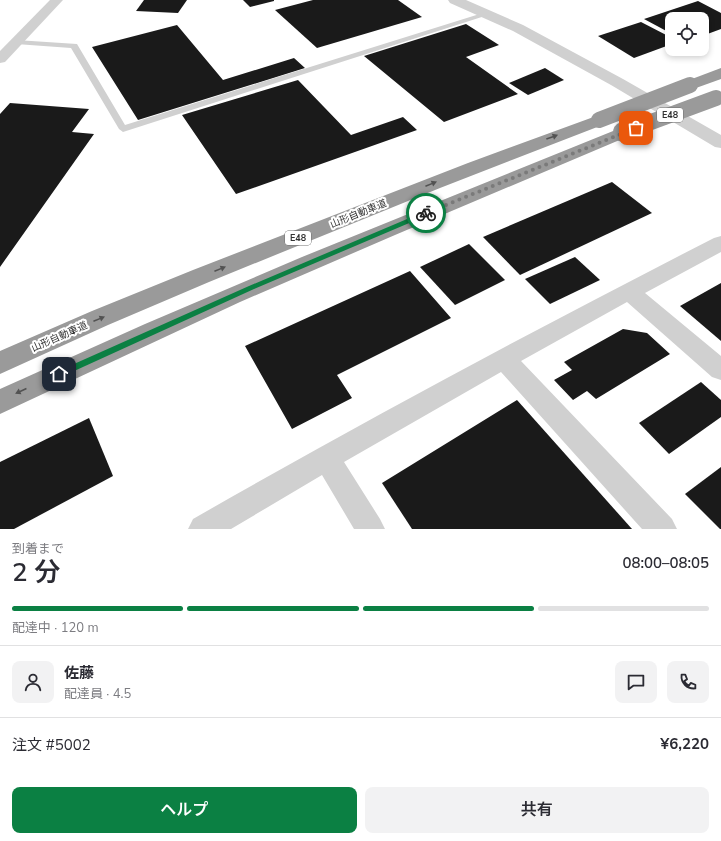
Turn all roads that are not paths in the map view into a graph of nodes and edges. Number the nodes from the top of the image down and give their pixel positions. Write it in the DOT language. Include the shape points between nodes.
graph roads {
  1 [pos="57,0"];
  2 [pos="455,0"];
  3 [pos="486,14"];
  4 [pos="16,42"];
  5 [pos="0,59"];
  6 [pos="721,74"];
  7 [pos="719,97"];
  8 [pos="721,143"];
  9 [pos="721,243"];
  10 [pos="628,291"];
  11 [pos="503,358"];
  12 [pos="0,363"];
  13 [pos="721,370"];
  14 [pos="0,402"];
  15 [pos="326,457"];
  16 [pos="203,529"];
  17 [pos="370,529"];
  18 [pos="662,529"];
  1 -- 4 [label="street"];
  2 -- 3 [label="street"];
  3 -- 4 [label="lane" via="123,129 74,46"];
  3 -- 8 [label="street" via="518,28 617,82"];
  4 -- 5 [label="street"];
  12 -- 6 [label="highway, 山形自動車道 / E48, one-way, bridge" via="49,339 485,162"];
  7 -- 14 [label="highway, E48, one-way, bridge" via="623,132 388,229 266,281"];
  9 -- 10 [label="street"];
  10 -- 11 [label="street"];
  10 -- 13 [label="street"];
  11 -- 15 [label="street"];
  11 -- 18 [label="street"];
  15 -- 16 [label="street"];
  15 -- 17 [label="street"];
}
